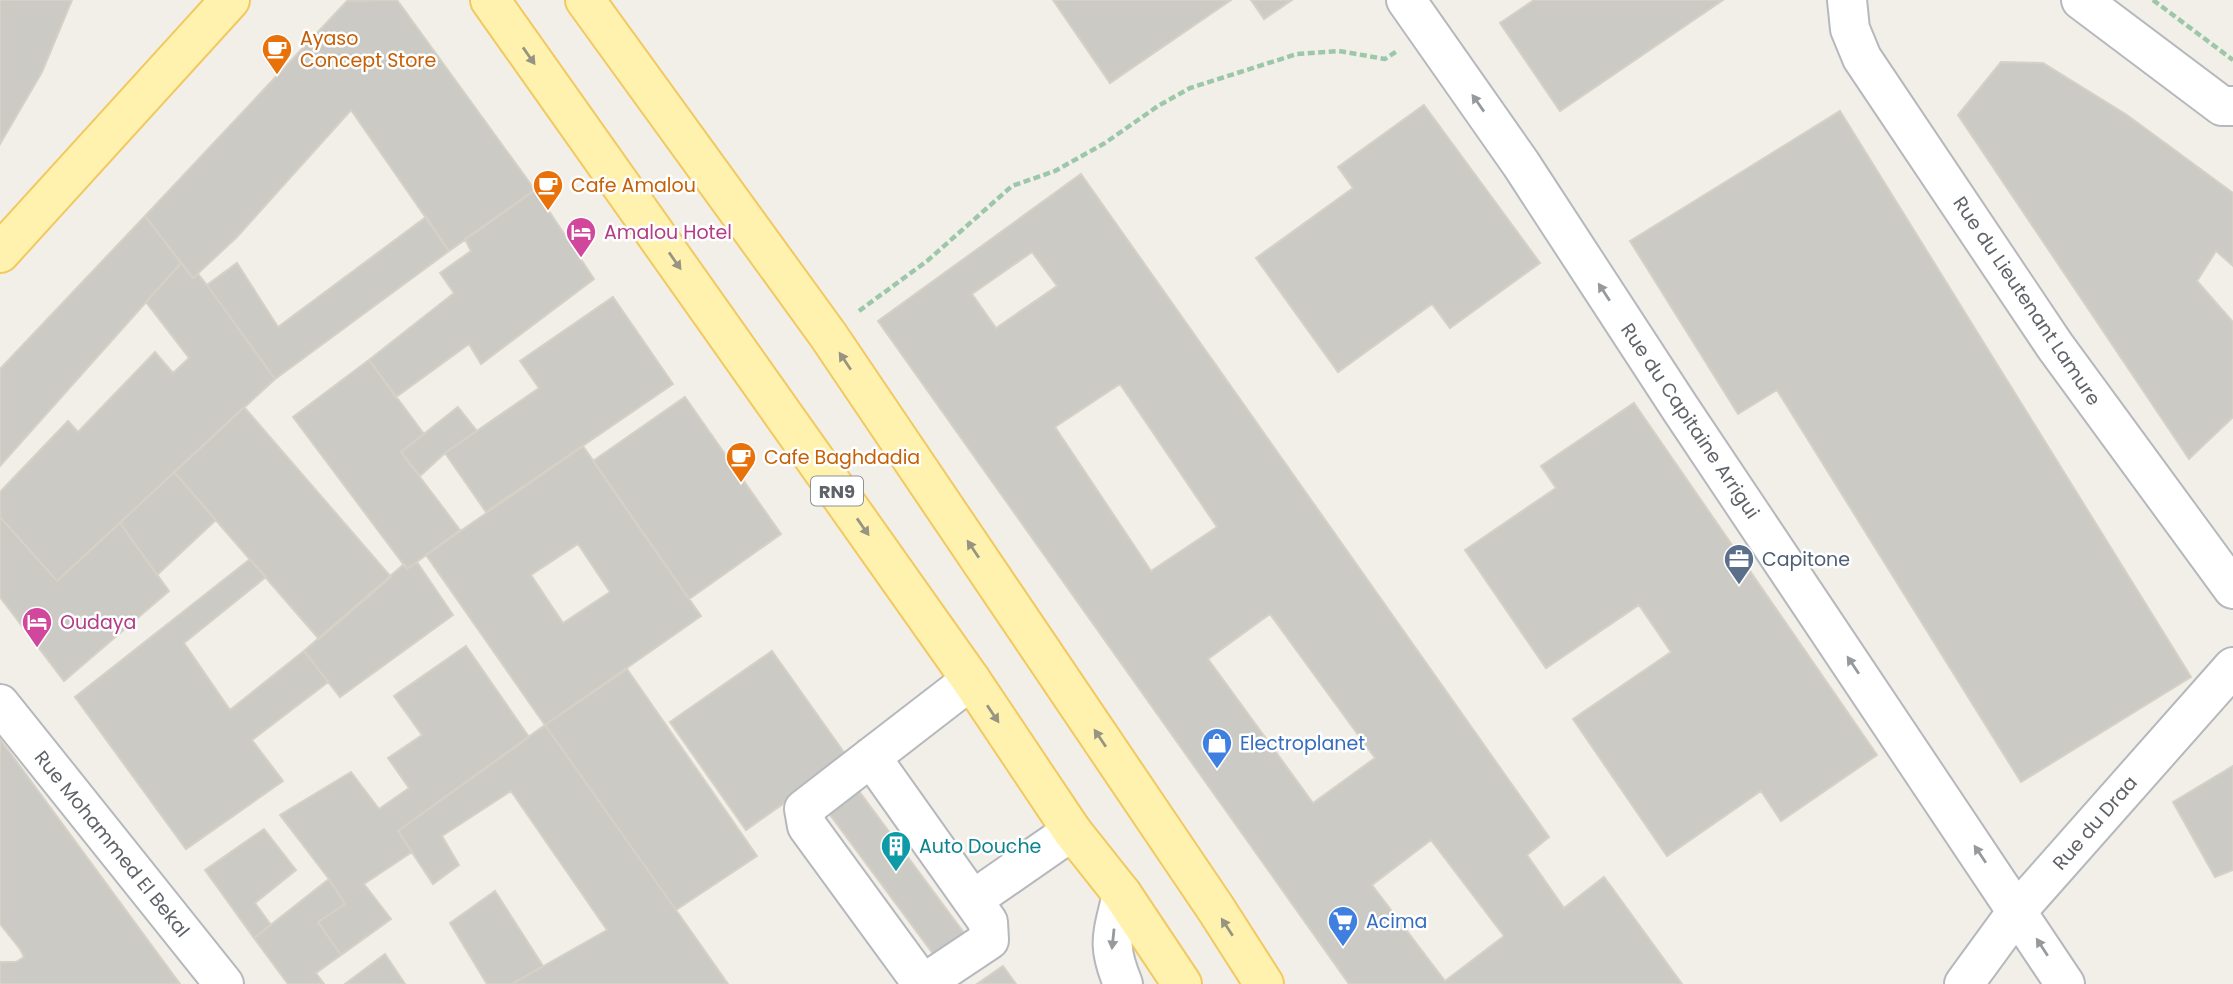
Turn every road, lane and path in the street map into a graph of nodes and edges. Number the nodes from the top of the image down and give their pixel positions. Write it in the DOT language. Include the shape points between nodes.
graph roads {
  1 [pos="230,0"];
  2 [pos="490,0"];
  3 [pos="585,0"];
  4 [pos="1406,0"];
  5 [pos="1847,0"];
  6 [pos="2081,0"];
  7 [pos="2153,0"];
  8 [pos="1428,32"];
  9 [pos="2233,60"];
  10 [pos="2233,106"];
  11 [pos="0,253"];
  12 [pos="828,335"];
  13 [pos="2233,589"];
  14 [pos="2233,667"];
  15 [pos="971,680"];
  16 [pos="0,704"];
  17 [pos="872,757"];
  18 [pos="1072,831"];
  19 [pos="1122,894"];
  20 [pos="974,899"];
  21 [pos="2018,910"];
  22 [pos="224,984"];
  23 [pos="1123,984"];
  24 [pos="1182,984"];
  25 [pos="1264,984"];
  26 [pos="1964,984"];
  27 [pos="2065,984"];
  1 -- 11 [label="main road"];
  2 -- 15 [label="main road, RN9, one-way"];
  3 -- 12 [label="main road"];
  4 -- 8 [label="street, Rue du Capitaine Arrigui"];
  5 -- 13 [label="street, Rue du Lieutenant Lamure" via="1850,29 1862,58 2055,346"];
  6 -- 10 [label="street" via="2222,106"];
  7 -- 9 [label="path"];
  8 -- 12 [label="path" via="1385,59 1339,51 1297,54 1190,88 1095,149 1055,171 1012,186 927,261"];
  21 -- 8 [label="street, Rue du Capitaine Arrigui, one-way" via="1521,164"];
  25 -- 12 [label="main road, one-way"];
  14 -- 21 [label="street, Rue du Draa"];
  15 -- 17 [label="street"];
  15 -- 18 [label="main road, RN9, one-way"];
  16 -- 22 [label="street, Rue Mohammed El Bekal"];
  17 -- 20 [label="street"];
  17 -- 20 [label="street" via="804,809 807,826 918,978 932,978 989,940 988,922"];
  18 -- 19 [label="main road, RN9"];
  18 -- 20 [label="street"];
  19 -- 23 [label="street, one-way" via="1111,944"];
  19 -- 24 [label="main road, RN9"];
  21 -- 26 [label="street, Rue du Draa"];
  27 -- 21 [label="street, Rue du Capitaine Arrigui, one-way"];
}
